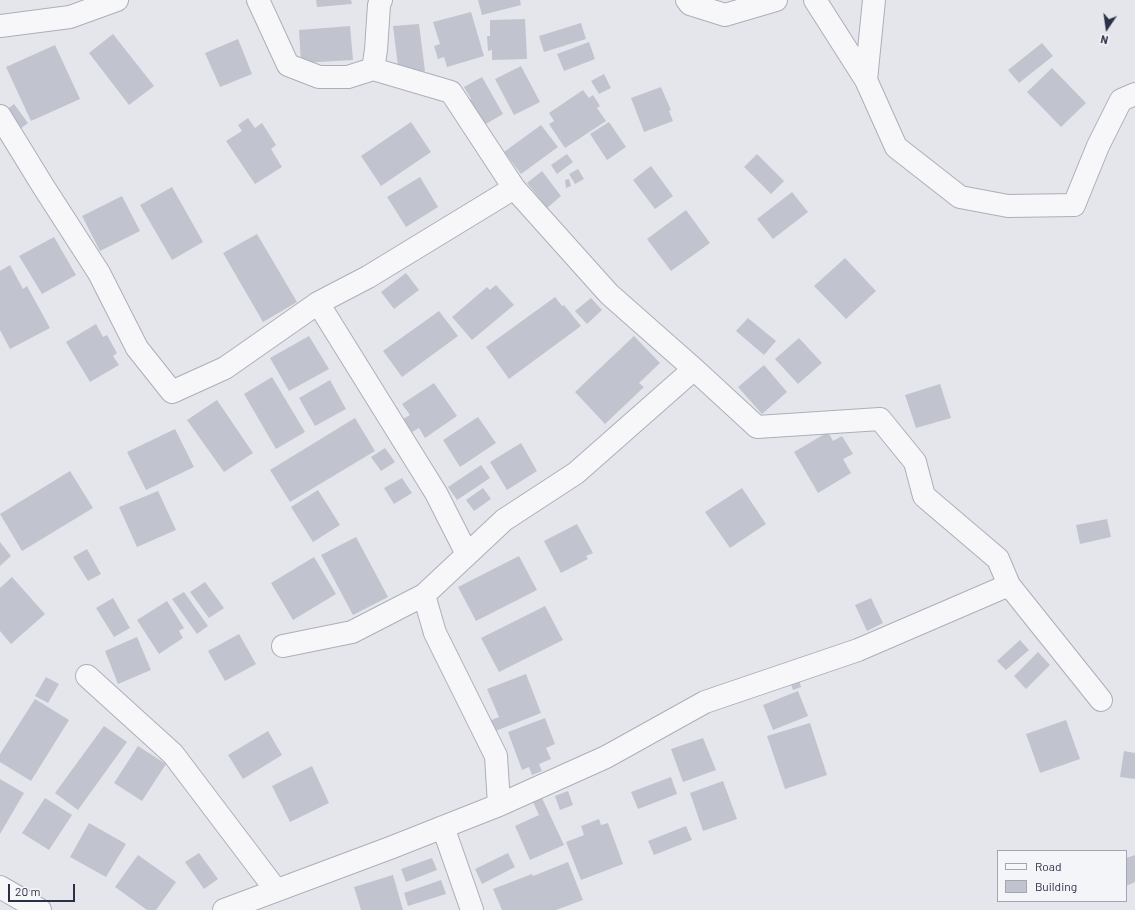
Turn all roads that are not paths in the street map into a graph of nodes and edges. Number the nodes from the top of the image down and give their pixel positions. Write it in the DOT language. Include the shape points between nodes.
graph roads {
  1 [pos="117,0"];
  2 [pos="258,0"];
  3 [pos="381,0"];
  4 [pos="686,0"];
  5 [pos="776,0"];
  6 [pos="815,0"];
  7 [pos="874,0"];
  8 [pos="0,26"];
  9 [pos="373,69"];
  10 [pos="866,80"];
  11 [pos="1135,94"];
  12 [pos="0,116"];
  13 [pos="514,188"];
  14 [pos="318,303"];
  15 [pos="694,368"];
  16 [pos="467,554"];
  17 [pos="1009,584"];
  18 [pos="424,595"];
  19 [pos="283,646"];
  20 [pos="87,676"];
  21 [pos="1101,700"];
  22 [pos="499,805"];
  23 [pos="443,827"];
  24 [pos="0,887"];
  25 [pos="276,890"];
  26 [pos="40,910"];
  27 [pos="224,910"];
  28 [pos="472,910"];
  1 -- 8 [label="street" via="70,17"];
  2 -- 9 [label="street" via="288,65 318,77 348,77"];
  3 -- 9 [label="street"];
  4 -- 5 [label="street" via="690,4 725,15"];
  6 -- 10 [label="street"];
  7 -- 10 [label="street"];
  9 -- 13 [label="street" via="451,92"];
  10 -- 11 [label="street" via="896,147 960,197 1008,206 1074,205 1098,146 1121,100"];
  12 -- 14 [label="street" via="99,273 136,348 172,392 225,368"];
  13 -- 14 [label="street" via="368,277"];
  13 -- 15 [label="street" via="609,294"];
  14 -- 16 [label="street" via="436,493"];
  15 -- 16 [label="street" via="576,473 504,520"];
  15 -- 17 [label="street" via="757,427 880,419 915,462 924,496 998,559"];
  16 -- 18 [label="street"];
  17 -- 21 [label="street"];
  17 -- 22 [label="street" via="858,650 705,702 606,758"];
  18 -- 19 [label="street" via="352,632"];
  18 -- 22 [label="street" via="435,633 496,756"];
  20 -- 25 [label="street" via="173,754"];
  22 -- 23 [label="street"];
  23 -- 25 [label="street"];
  23 -- 28 [label="street"];
  24 -- 26 [label="street"];
  25 -- 27 [label="street"];
}
